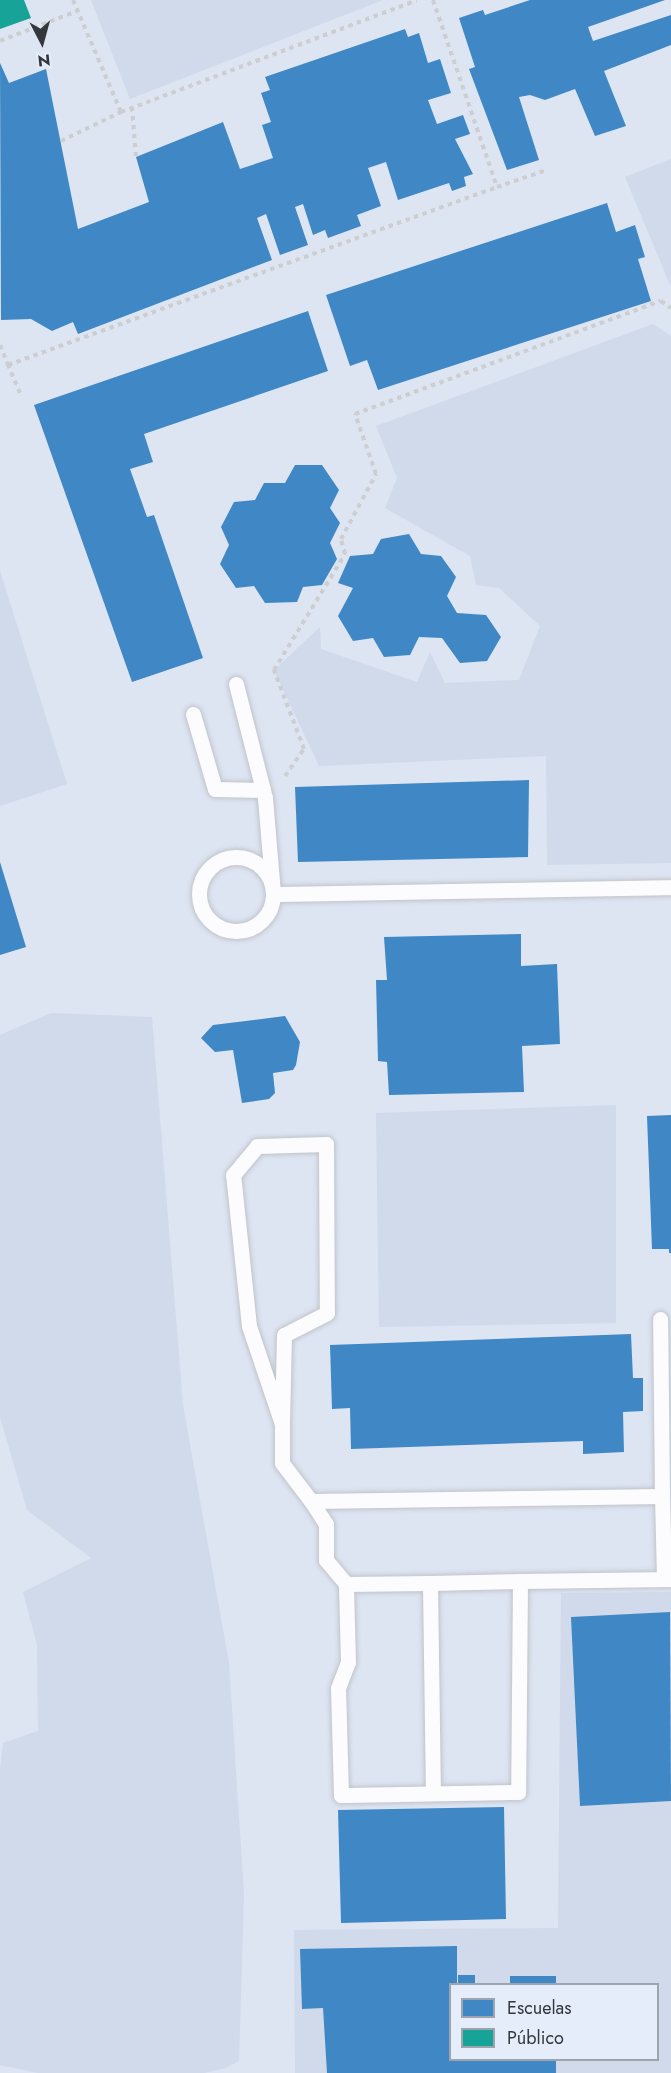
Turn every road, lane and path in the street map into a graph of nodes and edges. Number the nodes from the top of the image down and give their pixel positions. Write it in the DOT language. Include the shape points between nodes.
graph roads {
  1 [pos="73,0"];
  2 [pos="417,0"];
  3 [pos="433,0"];
  4 [pos="78,10"];
  5 [pos="0,41"];
  6 [pos="132,107"];
  7 [pos="121,112"];
  8 [pos="62,141"];
  9 [pos="136,157"];
  10 [pos="547,170"];
  11 [pos="497,187"];
  12 [pos="671,308"];
  13 [pos="0,345"];
  14 [pos="8,365"];
  15 [pos="20,393"];
  16 [pos="236,684"];
  17 [pos="193,714"];
  18 [pos="280,783"];
  19 [pos="263,790"];
  20 [pos="671,887"];
  21 [pos="273,894"];
  22 [pos="660,1319"];
  23 [pos="282,1424"];
  24 [pos="663,1496"];
  25 [pos="311,1502"];
  26 [pos="668,1579"];
  27 [pos="520,1581"];
  28 [pos="430,1582"];
  29 [pos="346,1584"];
  30 [pos="433,1793"];
  1 -- 4 [label="path"];
  2 -- 6 [label="path"];
  3 -- 11 [label="path"];
  4 -- 5 [label="path"];
  4 -- 7 [label="path"];
  6 -- 7 [label="path"];
  6 -- 9 [label="path"];
  7 -- 8 [label="path"];
  10 -- 11 [label="path"];
  11 -- 14 [label="path"];
  12 -- 18 [label="path" via="661,302 355,414 376,474 341,538 345,554 274,670 304,749"];
  13 -- 14 [label="path"];
  14 -- 15 [label="path"];
  16 -- 19 [label="lane"];
  17 -- 19 [label="lane" via="215,789"];
  19 -- 21 [label="lane"];
  20 -- 21 [label="lane"];
  21 -- 21 [label="lane" via="265,871 244,858 220,861 206,873 198,890 204,914 212,923 234,932 261,921"];
  22 -- 24 [label="lane"];
  23 -- 23 [label="lane" via="284,1335 327,1312 326,1144 257,1146 233,1175 249,1326"];
  23 -- 25 [label="lane" via="282,1463"];
  24 -- 25 [label="lane"];
  24 -- 26 [label="lane"];
  25 -- 29 [label="lane" via="326,1524 326,1560"];
  26 -- 27 [label="lane"];
  27 -- 28 [label="lane"];
  27 -- 30 [label="lane" via="518,1792"];
  28 -- 29 [label="lane"];
  28 -- 30 [label="lane"];
  29 -- 30 [label="lane" via="348,1662 338,1688 340,1795"];
}
